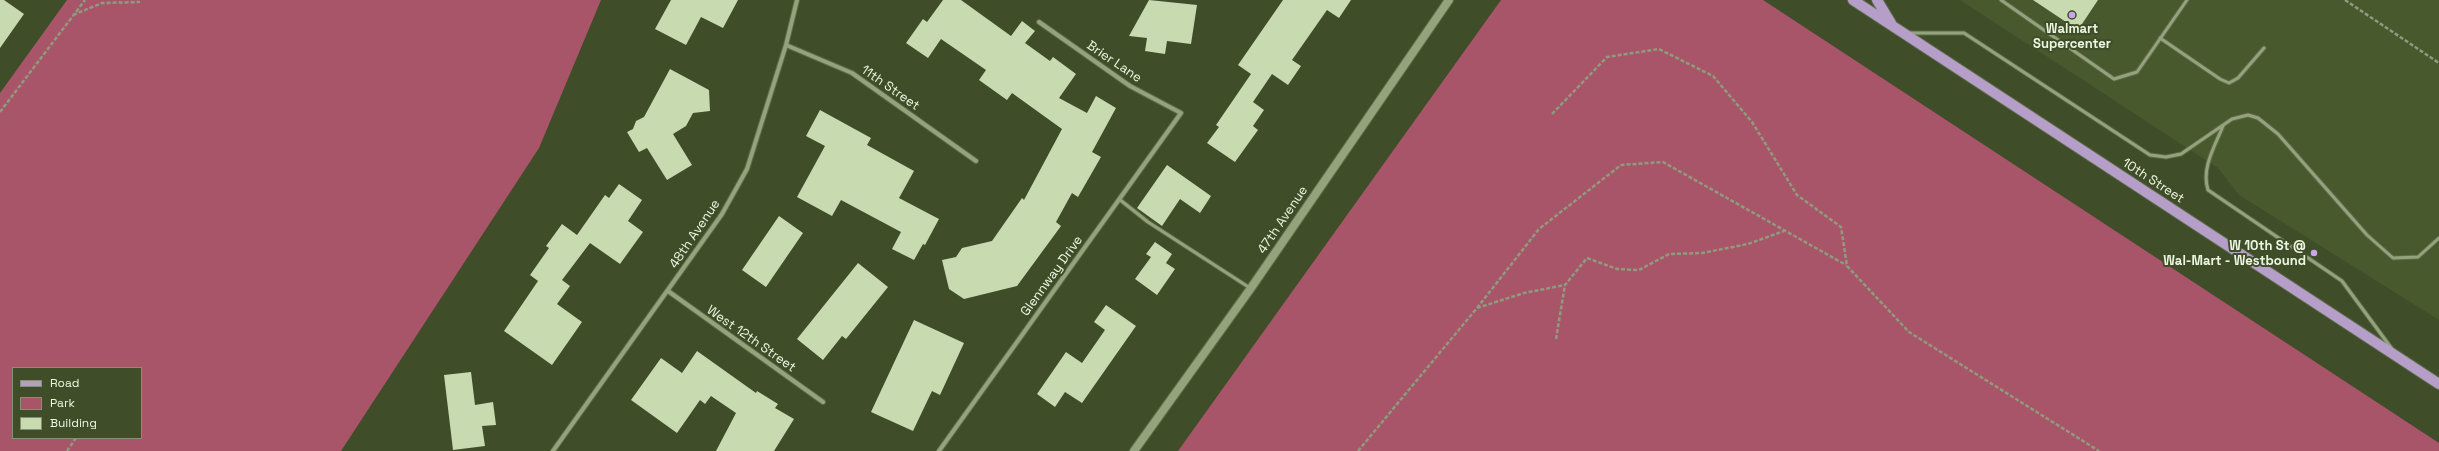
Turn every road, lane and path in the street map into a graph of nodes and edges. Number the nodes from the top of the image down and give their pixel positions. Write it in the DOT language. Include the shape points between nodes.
graph roads {
  1 [pos="85,0"];
  2 [pos="797,0"];
  3 [pos="1449,0"];
  4 [pos="1853,0"];
  5 [pos="1877,0"];
  6 [pos="2001,0"];
  7 [pos="2186,0"];
  8 [pos="2345,0"];
  9 [pos="140,2"];
  10 [pos="73,15"];
  11 [pos="1040,22"];
  12 [pos="1892,25"];
  13 [pos="1904,33"];
  14 [pos="2160,38"];
  15 [pos="786,45"];
  16 [pos="2264,48"];
  17 [pos="2439,63"];
  18 [pos="0,112"];
  19 [pos="1181,113"];
  20 [pos="1552,114"];
  21 [pos="2223,126"];
  22 [pos="976,161"];
  23 [pos="1119,199"];
  24 [pos="1784,231"];
  25 [pos="2439,238"];
  26 [pos="1847,266"];
  27 [pos="1565,285"];
  28 [pos="1251,288"];
  29 [pos="668,291"];
  30 [pos="1477,308"];
  31 [pos="1556,339"];
  32 [pos="2398,357"];
  33 [pos="2439,384"];
  34 [pos="823,402"];
  35 [pos="75,439"];
  36 [pos="941,450"];
  37 [pos="67,451"];
  38 [pos="553,451"];
  39 [pos="1134,451"];
  40 [pos="1358,451"];
  41 [pos="2099,451"];
  1 -- 10 [label="path"];
  2 -- 15 [label="street, 48th Avenue"];
  3 -- 28 [label="main road, 47th Avenue"];
  4 -- 12 [label="main road, 10th Street"];
  5 -- 12 [label="main road"];
  6 -- 14 [label="lane" via="2114,79 2137,72"];
  7 -- 14 [label="lane"];
  8 -- 17 [label="path"];
  9 -- 10 [label="path" via="102,3"];
  10 -- 18 [label="path"];
  11 -- 19 [label="street, Brier Lane" via="1130,86"];
  12 -- 13 [label="main road, 10th Street"];
  13 -- 21 [label="lane" via="1964,33 2150,155 2166,157 2181,154"];
  13 -- 32 [label="main road, 10th Street"];
  14 -- 16 [label="lane" via="2229,83 2238,78"];
  15 -- 22 [label="street, 11th Street" via="852,73"];
  15 -- 29 [label="street, 48th Avenue" via="747,168 722,214"];
  19 -- 23 [label="street, Glennway Drive"];
  20 -- 26 [label="path" via="1607,58 1659,48 1713,76 1752,122 1796,195 1841,227"];
  21 -- 25 [label="lane" via="2232,119 2248,116 2258,118 2267,124 2367,235 2393,258 2418,257"];
  21 -- 32 [label="lane" via="2209,162 2205,180 2208,190 2342,281"];
  23 -- 28 [label="lane" via="1160,230"];
  23 -- 36 [label="street, Glennway Drive"];
  24 -- 26 [label="path"];
  24 -- 27 [label="path" via="1748,244 1702,253 1670,254 1639,270 1617,269 1587,258"];
  24 -- 30 [label="path" via="1663,162 1621,165 1539,229"];
  26 -- 41 [label="path" via="1909,332"];
  27 -- 30 [label="path" via="1524,293"];
  27 -- 31 [label="path"];
  28 -- 39 [label="main road, 47th Avenue"];
  29 -- 34 [label="street, West 12th Street"];
  29 -- 38 [label="street, 48th Avenue"];
  30 -- 40 [label="path"];
  32 -- 33 [label="main road, 10th Street"];
  35 -- 37 [label="path"];
}
